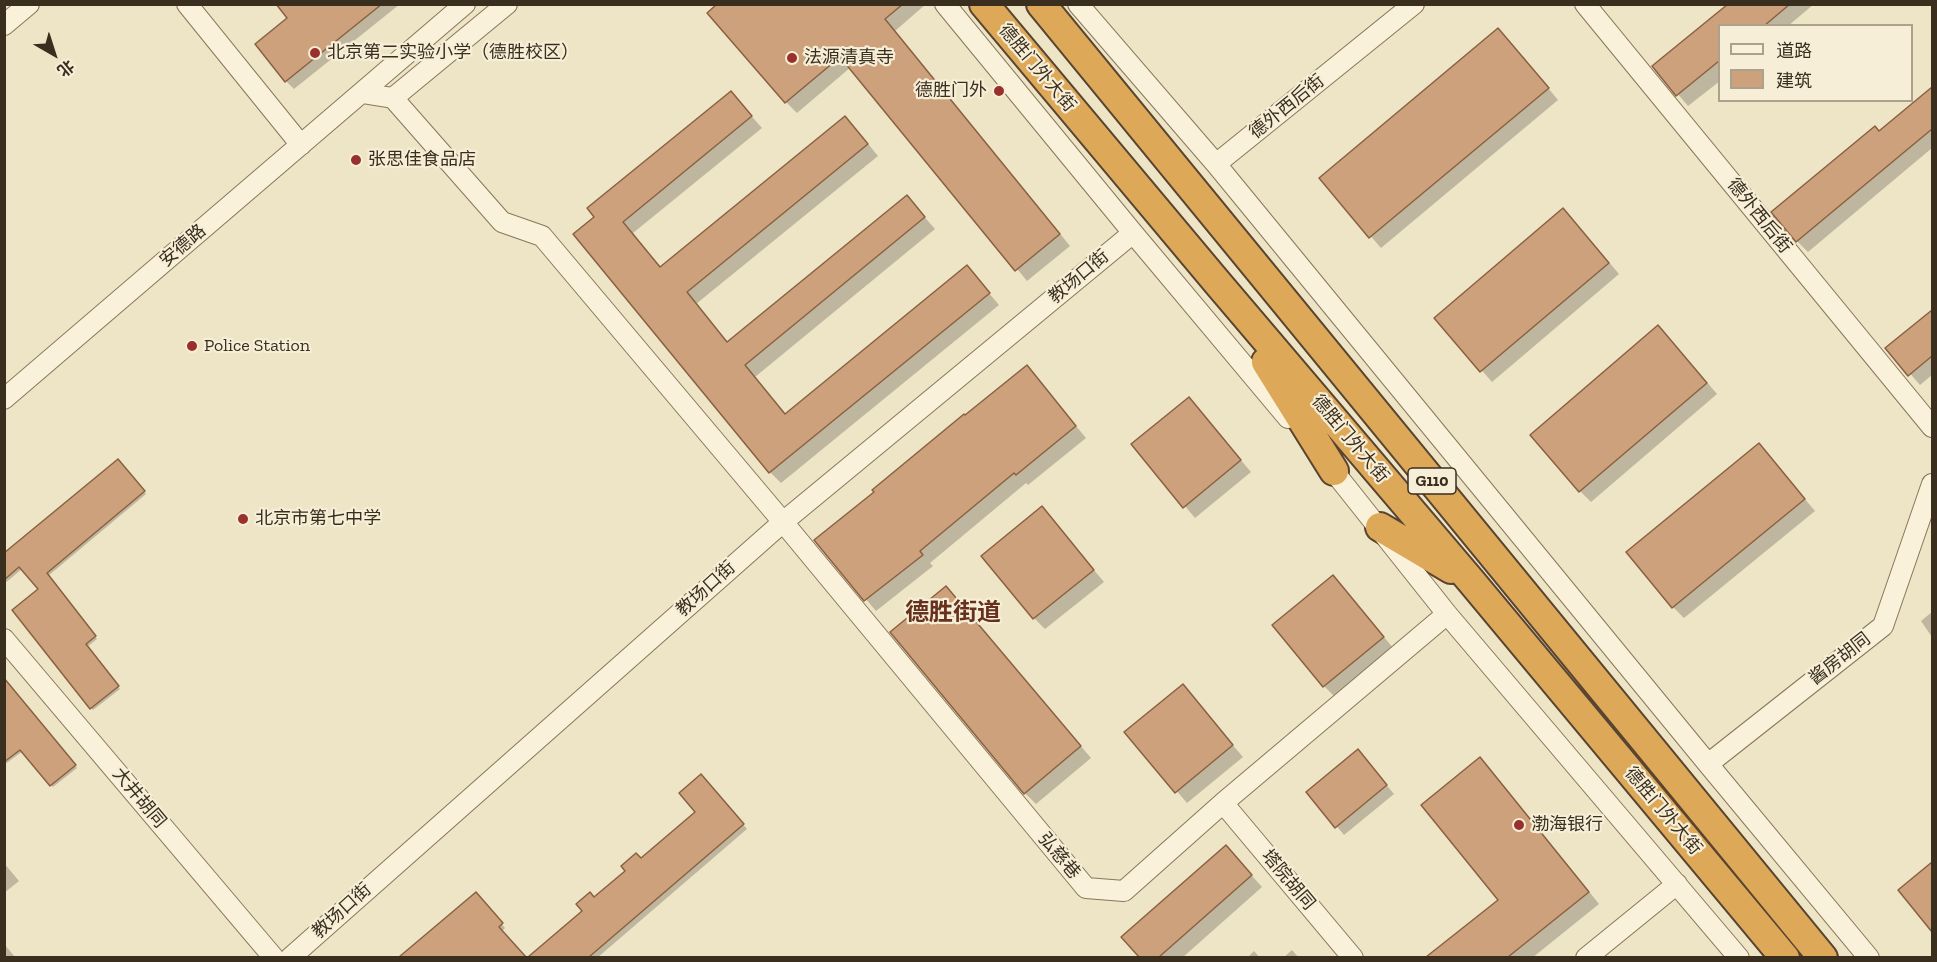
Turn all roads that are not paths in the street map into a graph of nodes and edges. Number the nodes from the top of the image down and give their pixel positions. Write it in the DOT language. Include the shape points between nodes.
graph roads {
  1 [pos="29,4"];
  2 [pos="187,4"];
  3 [pos="465,4"];
  4 [pos="507,4"];
  5 [pos="945,4"];
  6 [pos="984,4"];
  7 [pos="1041,4"];
  8 [pos="1078,4"];
  9 [pos="1413,4"];
  10 [pos="1585,4"];
  11 [pos="4,25"];
  12 [pos="362,93"];
  13 [pos="393,98"];
  14 [pos="301,145"];
  15 [pos="1216,164"];
  16 [pos="1133,233"];
  17 [pos="1216,281"];
  18 [pos="4,399"];
  19 [pos="1932,427"];
  20 [pos="1334,471"];
  21 [pos="1932,484"];
  22 [pos="783,522"];
  23 [pos="1380,527"];
  24 [pos="1471,581"];
  25 [pos="1447,614"];
  26 [pos="4,639"];
  27 [pos="1708,764"];
  28 [pos="1223,803"];
  29 [pos="1677,884"];
  30 [pos="274,957"];
  31 [pos="290,957"];
  32 [pos="1353,957"];
  33 [pos="1586,957"];
  34 [pos="1739,957"];
  35 [pos="1785,957"];
  36 [pos="1823,957"];
  37 [pos="1869,957"];
  1 -- 11 [label="street"];
  2 -- 14 [label="street"];
  3 -- 12 [label="street, 安德路"];
  4 -- 13 [label="street"];
  5 -- 16 [label="street, 德胜门外大街"];
  6 -- 17 [label="highway, 德胜门外大街 / G110"];
  7 -- 36 [label="highway, 德胜门外大街 / G110"];
  8 -- 15 [label="street"];
  9 -- 15 [label="street, 德外西后街"];
  10 -- 19 [label="street, 德外西后街"];
  12 -- 13 [label="street"];
  12 -- 14 [label="street, 安德路"];
  13 -- 22 [label="street, 弘慈巷" via="502,222 542,236"];
  14 -- 18 [label="street, 安德路"];
  15 -- 27 [label="street"];
  16 -- 20 [label="street, 德胜门外大街"];
  16 -- 22 [label="street, 教场口街"];
  17 -- 20 [label="highway"];
  17 -- 24 [label="highway, 德胜门外大街 / G110"];
  20 -- 23 [label="street, 德胜门外大街"];
  21 -- 27 [label="street, 酱房胡同" via="1883,626"];
  22 -- 28 [label="street, 弘慈巷" via="1086,888 1124,891"];
  22 -- 31 [label="street, 教场口街"];
  23 -- 24 [label="highway"];
  23 -- 25 [label="street, 德胜门外大街"];
  24 -- 35 [label="highway, 德胜门外大街 / G110"];
  25 -- 28 [label="street, 弘慈巷"];
  25 -- 29 [label="street, 德胜门外大街"];
  26 -- 30 [label="street, 大井胡同"];
  27 -- 37 [label="street"];
  28 -- 32 [label="street, 塔院胡同"];
  29 -- 33 [label="street"];
  29 -- 34 [label="street, 德胜门外大街"];
}
